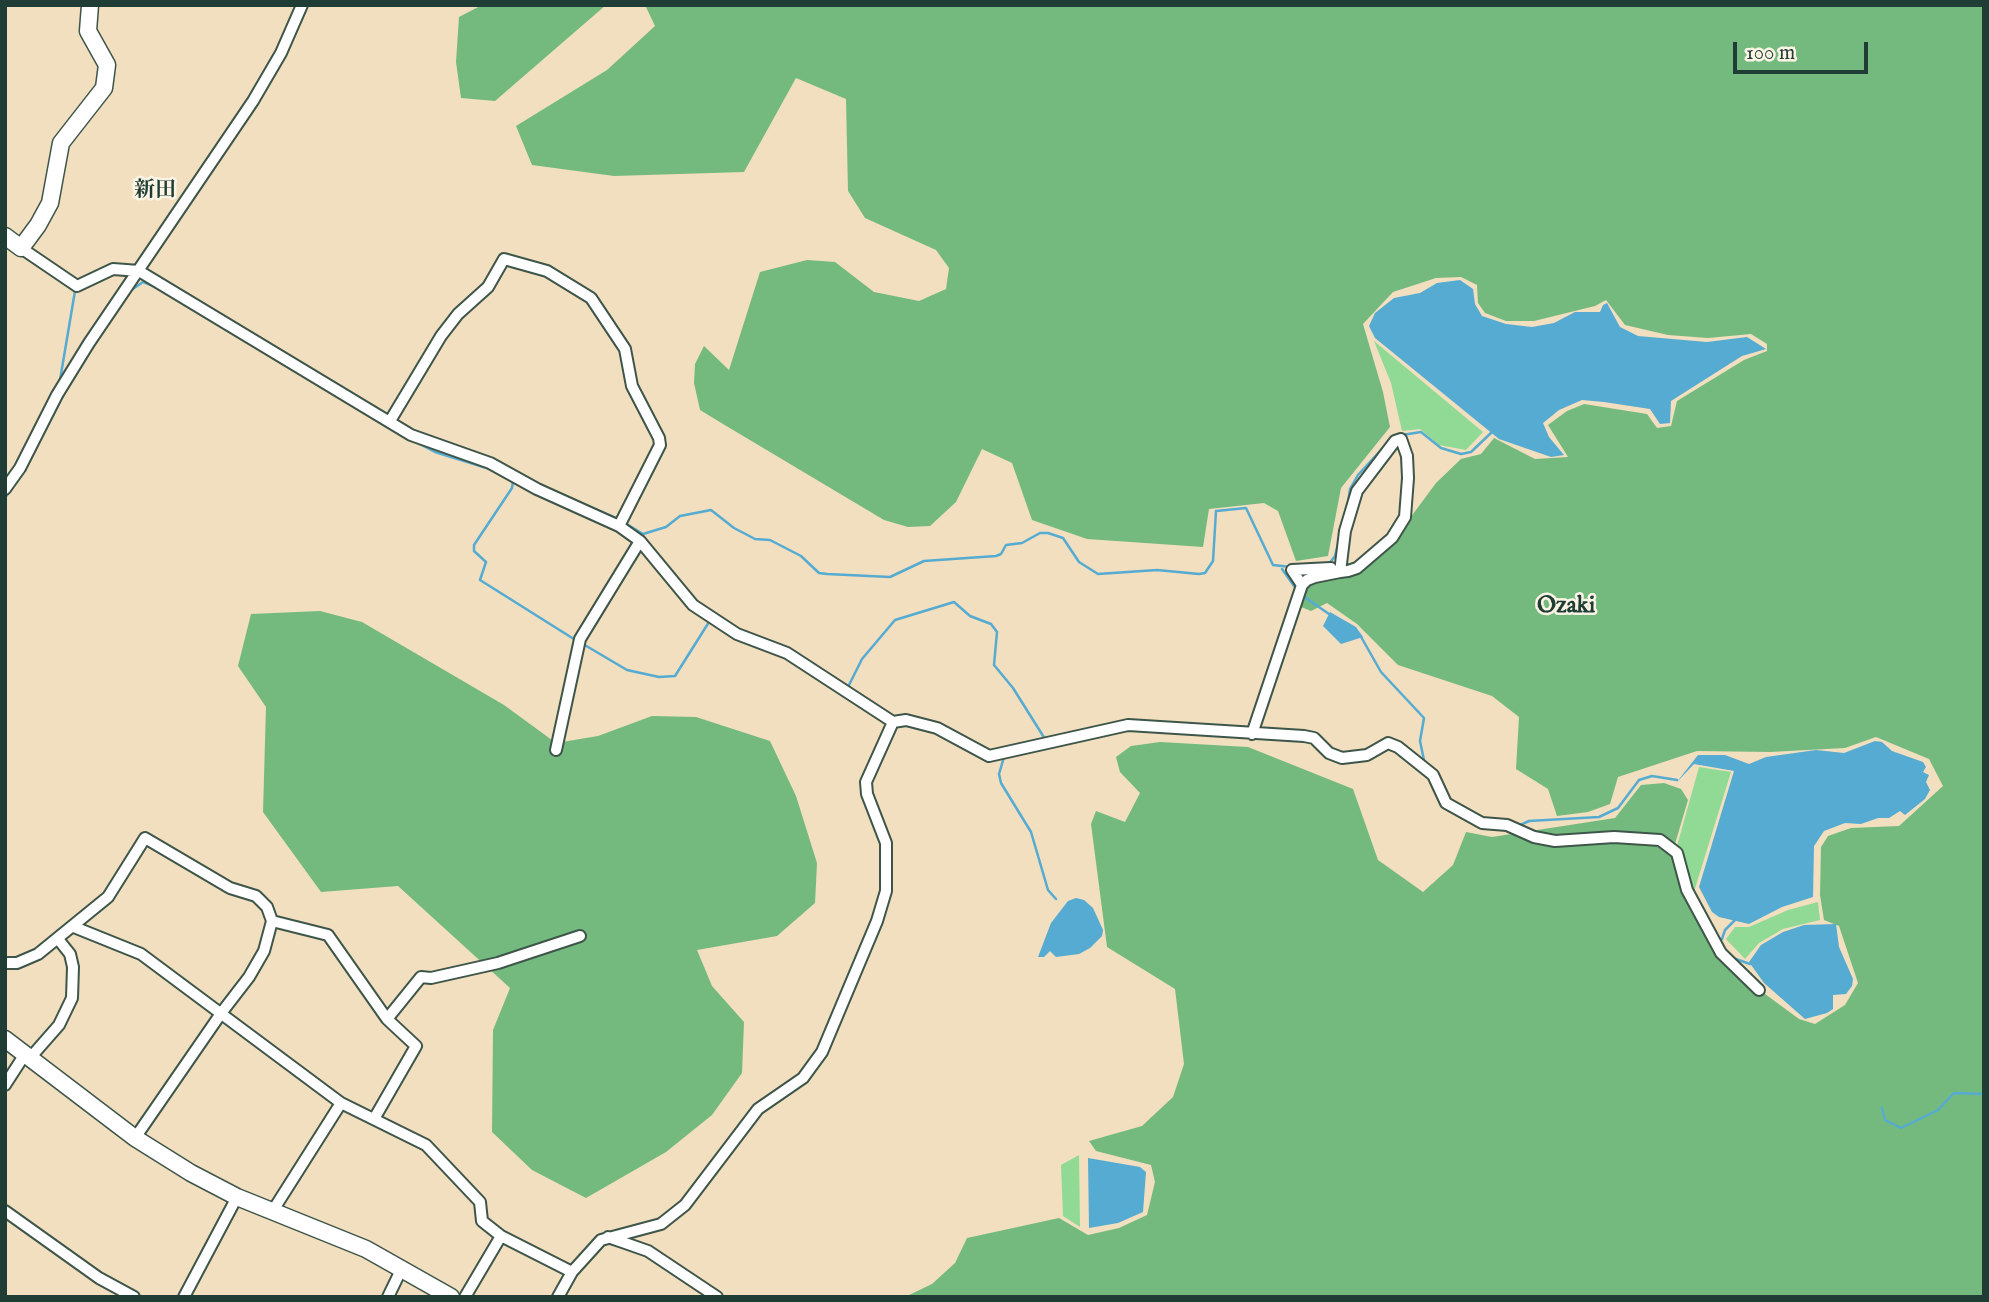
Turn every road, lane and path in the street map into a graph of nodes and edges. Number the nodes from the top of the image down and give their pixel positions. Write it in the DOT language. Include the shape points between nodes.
graph roads {
  1 [pos="90,5"];
  2 [pos="302,5"];
  3 [pos="5,236"];
  4 [pos="21,248"];
  5 [pos="139,271"];
  6 [pos="390,421"];
  7 [pos="5,489"];
  8 [pos="621,522"];
  9 [pos="640,541"];
  10 [pos="1340,568"];
  11 [pos="1302,585"];
  12 [pos="893,722"];
  13 [pos="1252,734"];
  14 [pos="556,750"];
  15 [pos="272,921"];
  16 [pos="74,927"];
  17 [pos="580,936"];
  18 [pos="58,939"];
  19 [pos="5,963"];
  20 [pos="1759,990"];
  21 [pos="222,1012"];
  22 [pos="387,1019"];
  23 [pos="5,1039"];
  24 [pos="24,1058"];
  25 [pos="5,1085"];
  26 [pos="341,1103"];
  27 [pos="374,1119"];
  28 [pos="135,1138"];
  29 [pos="235,1201"];
  30 [pos="5,1211"];
  31 [pos="272,1212"];
  32 [pos="501,1236"];
  33 [pos="608,1237"];
  34 [pos="400,1272"];
  35 [pos="572,1272"];
  36 [pos="134,1297"];
  37 [pos="184,1297"];
  38 [pos="388,1297"];
  39 [pos="451,1297"];
  40 [pos="464,1297"];
  41 [pos="558,1297"];
  42 [pos="717,1297"];
  1 -- 4 [label="street" via="88,31 105,57 107,81 61,144 47,212"];
  2 -- 5 [label="street" via="253,102"];
  3 -- 4 [label="street"];
  4 -- 5 [label="street" via="77,286 113,269"];
  5 -- 6 [label="street"];
  5 -- 7 [label="street" via="70,373"];
  6 -- 8 [label="street" via="426,443 490,463 537,489"];
  6 -- 8 [label="street" via="446,330 488,287 504,259 547,271 592,298 625,349 632,386 659,438 660,445"];
  8 -- 9 [label="street"];
  9 -- 12 [label="street" via="693,605 737,634 787,653"];
  9 -- 14 [label="street" via="579,642"];
  10 -- 10 [label="street" via="1345,531 1360,484 1401,439 1407,456 1405,517 1392,538 1357,568"];
  10 -- 11 [label="street"];
  10 -- 11 [label="street" via="1292,570"];
  11 -- 13 [label="street"];
  12 -- 13 [label="street" via="906,720 937,728 989,756 1128,725"];
  12 -- 33 [label="street" via="866,782 886,843 887,891 822,1052 803,1079 758,1109 704,1183 672,1217"];
  13 -- 20 [label="street" via="1314,738 1342,758 1359,757 1383,744 1393,744 1433,775 1442,797 1453,808 1482,823 1515,827 1534,837 1555,841 1648,838 1669,845 1677,853 1687,890 1721,953"];
  15 -- 16 [label="street" via="256,896 230,888 145,838 115,889"];
  15 -- 21 [label="street" via="264,951"];
  15 -- 22 [label="street" via="322,932 333,940"];
  16 -- 18 [label="street"];
  16 -- 21 [label="street" via="141,954"];
  17 -- 22 [label="street" via="498,963 421,977"];
  18 -- 19 [label="street" via="29,960"];
  18 -- 24 [label="street" via="70,954 72,998 59,1025"];
  21 -- 26 [label="street"];
  21 -- 28 [label="street"];
  22 -- 27 [label="street" via="416,1046"];
  23 -- 24 [label="street"];
  24 -- 25 [label="street"];
  24 -- 28 [label="street"];
  26 -- 27 [label="street"];
  26 -- 31 [label="street"];
  27 -- 32 [label="street" via="430,1149 480,1202 482,1221"];
  28 -- 29 [label="street"];
  29 -- 31 [label="street"];
  29 -- 37 [label="street"];
  30 -- 36 [label="street" via="99,1278"];
  31 -- 34 [label="street" via="330,1233"];
  32 -- 35 [label="street"];
  32 -- 40 [label="street"];
  33 -- 35 [label="street" via="594,1245"];
  33 -- 42 [label="street" via="648,1251"];
  34 -- 38 [label="street"];
  34 -- 39 [label="street"];
  35 -- 41 [label="street"];
}
